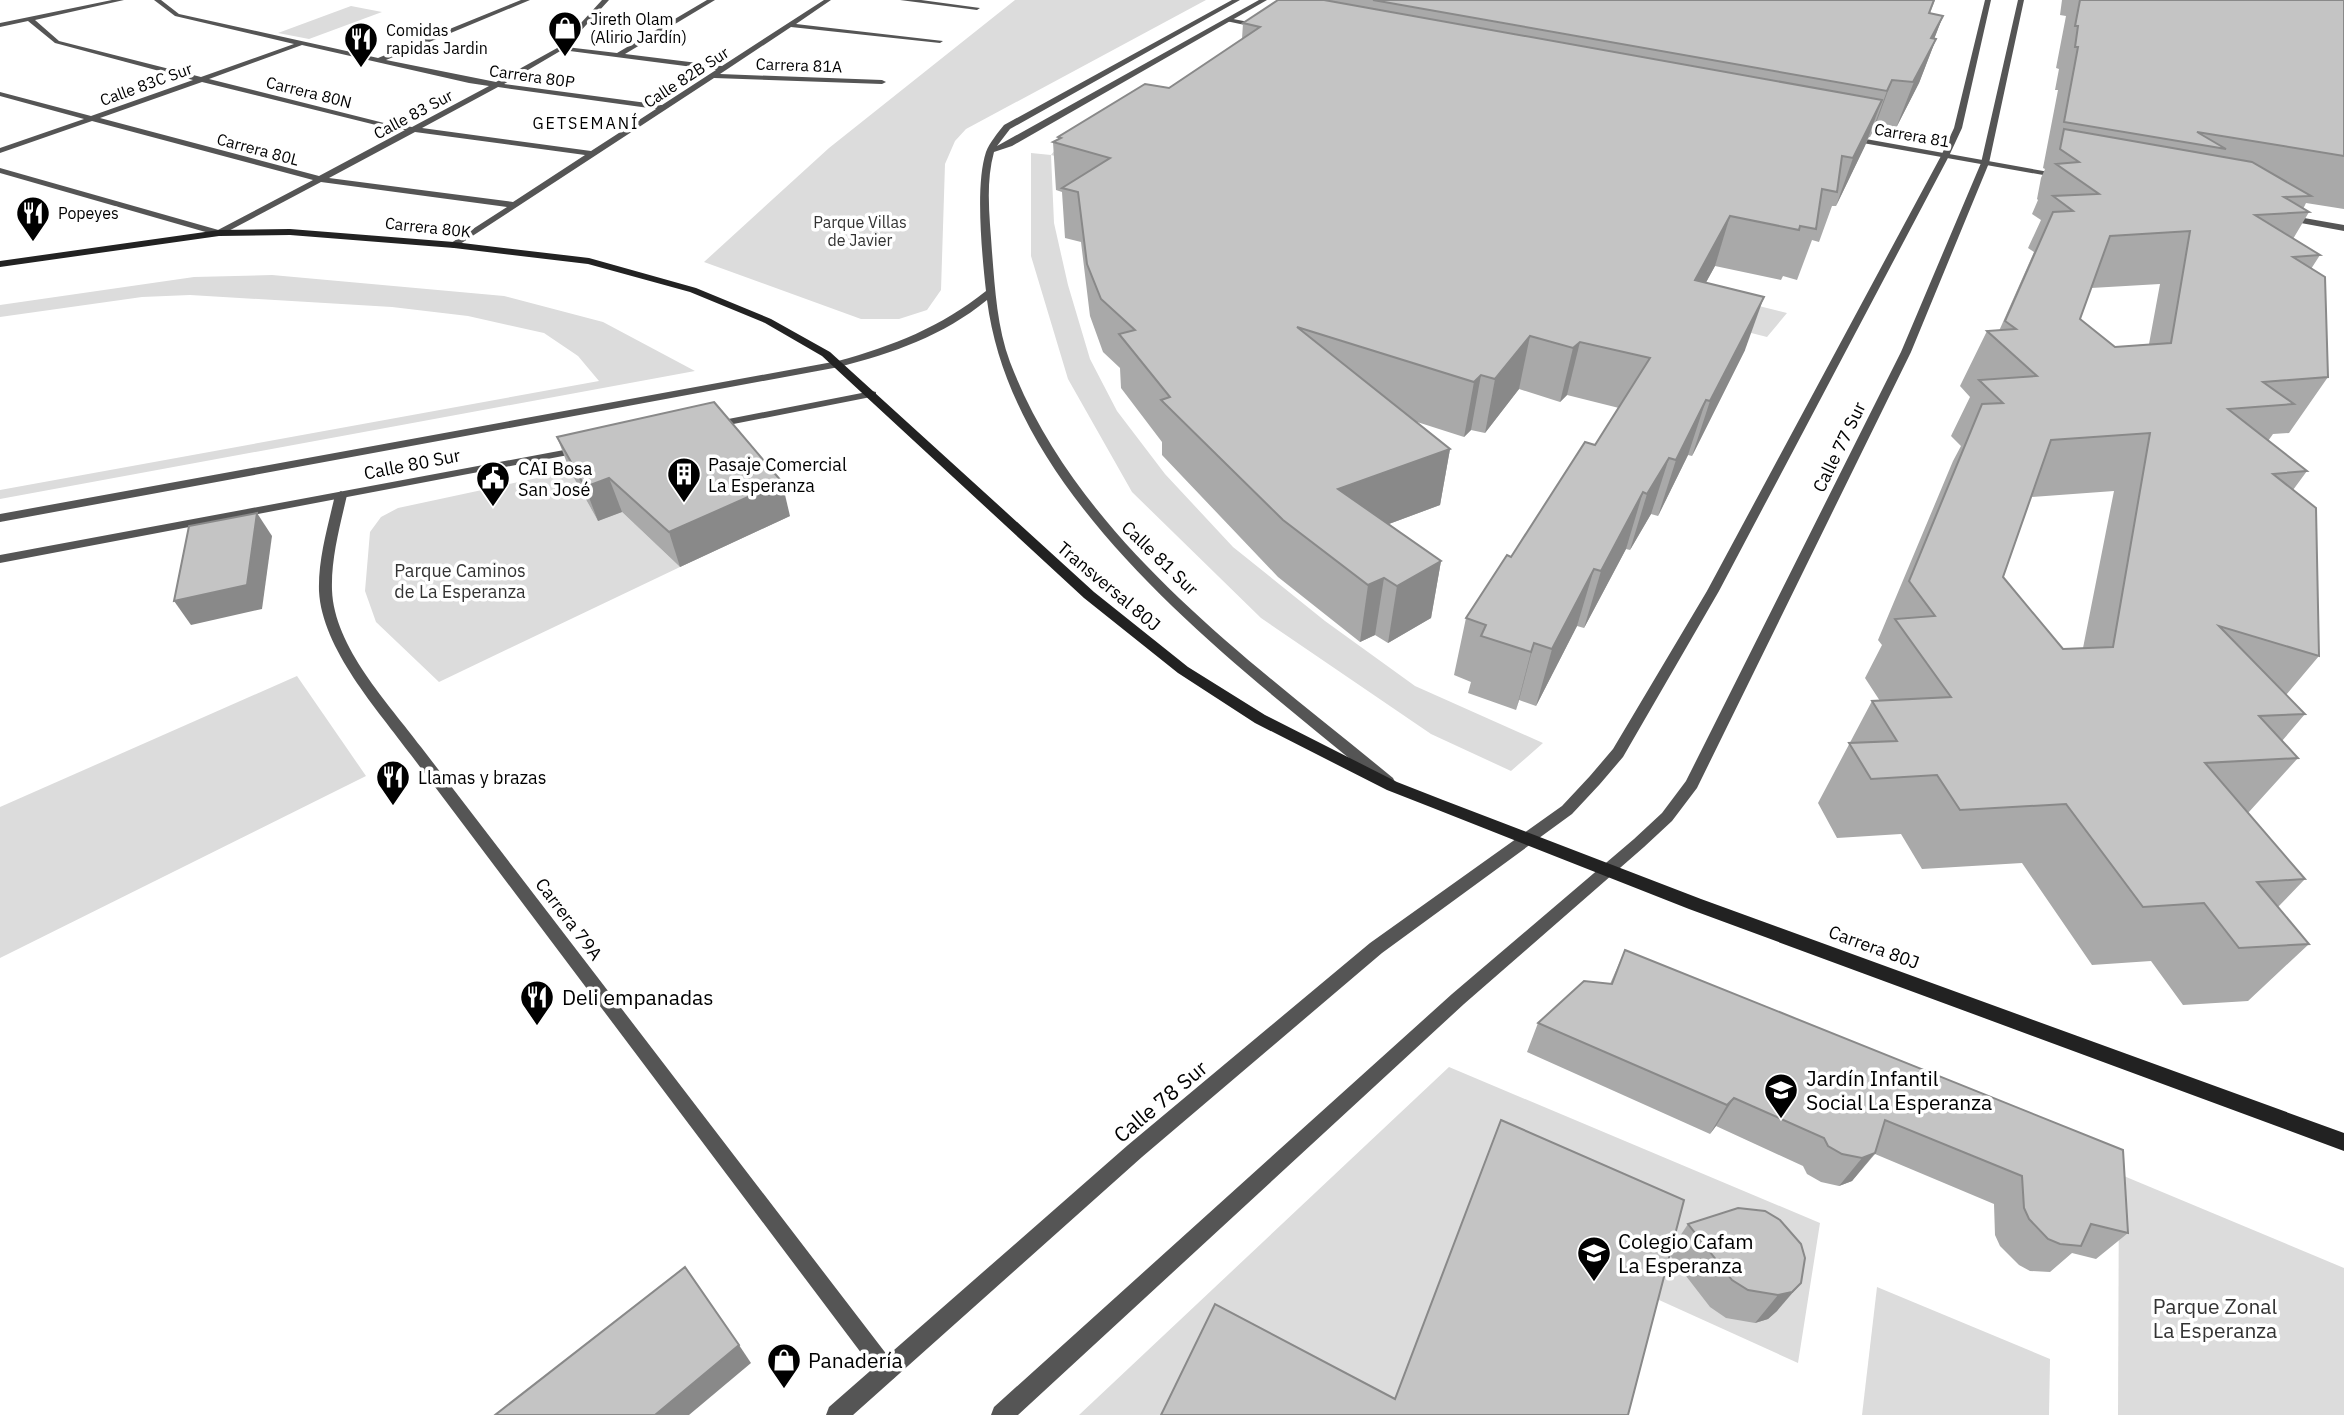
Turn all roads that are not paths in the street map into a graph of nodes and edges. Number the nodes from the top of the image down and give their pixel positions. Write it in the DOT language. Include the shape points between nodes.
graph roads {
  1 [pos="121,0"];
  2 [pos="157,0"];
  3 [pos="527,0"];
  4 [pos="606,0"];
  5 [pos="712,0"];
  6 [pos="828,0"];
  7 [pos="902,0"];
  8 [pos="1237,0"];
  9 [pos="1264,0"];
  10 [pos="1989,0"];
  11 [pos="2021,0"];
  12 [pos="977,8"];
  13 [pos="30,19"];
  14 [pos="1228,20"];
  15 [pos="0,25"];
  16 [pos="789,25"];
  17 [pos="1269,28"];
  18 [pos="940,41"];
  19 [pos="302,43"];
  20 [pos="561,48"];
  21 [pos="619,55"];
  22 [pos="378,61"];
  23 [pos="725,69"];
  24 [pos="715,76"];
  25 [pos="202,79"];
  26 [pos="882,82"];
  27 [pos="496,85"];
  28 [pos="0,94"];
  29 [pos="664,108"];
  30 [pos="91,120"];
  31 [pos="414,129"];
  32 [pos="1845,138"];
  33 [pos="0,151"];
  34 [pos="990,151"];
  35 [pos="593,154"];
  36 [pos="1945,156"];
  37 [pos="1985,163"];
  38 [pos="0,170"];
  39 [pos="2064,177"];
  40 [pos="320,179"];
  41 [pos="514,205"];
  42 [pos="2277,216"];
  43 [pos="2344,228"];
  44 [pos="219,233"];
  45 [pos="454,245"];
  46 [pos="0,264"];
  47 [pos="990,292"];
  48 [pos="838,364"];
  49 [pos="872,394"];
  50 [pos="698,427"];
  51 [pos="588,448"];
  52 [pos="341,495"];
  53 [pos="0,518"];
  54 [pos="0,559"];
  55 [pos="1392,786"];
  56 [pos="1525,838"];
  57 [pos="1608,869"];
  58 [pos="2344,1142"];
  59 [pos="887,1371"];
  60 [pos="837,1415"];
  61 [pos="1002,1415"];
  1 -- 13 [label="street"];
  2 -- 19 [label="street, Carrera 80P" via="177,15"];
  3 -- 22 [label="street"];
  4 -- 20 [label="street, Calle 83 Sur"];
  5 -- 21 [label="street"];
  6 -- 16 [label="street, Calle 82B Sur"];
  7 -- 12 [label="street"];
  8 -- 34 [label="street" via="1007,127"];
  9 -- 14 [label="street"];
  10 -- 36 [label="street" via="1958,128"];
  11 -- 37 [label="street, Calle 77 Sur"];
  13 -- 15 [label="street"];
  13 -- 25 [label="street, Carrera 80N" via="58,42"];
  14 -- 17 [label="street"];
  14 -- 34 [label="street"];
  16 -- 18 [label="street, Carrera 81A"];
  16 -- 23 [label="street, Calle 82B Sur"];
  19 -- 22 [label="street, Carrera 80P"];
  19 -- 25 [label="street, Calle 83C Sur"];
  20 -- 21 [label="street"];
  20 -- 27 [label="street, Calle 83 Sur"];
  21 -- 23 [label="street"];
  22 -- 27 [label="street, Carrera 80P"];
  23 -- 24 [label="street, Calle 82B Sur"];
  24 -- 26 [label="street, Carrera 81A"];
  24 -- 29 [label="street, Calle 82B Sur"];
  25 -- 30 [label="street, Calle 83C Sur"];
  25 -- 31 [label="street, Carrera 80N"];
  27 -- 29 [label="street, Carrera 80P"];
  27 -- 31 [label="street, Calle 83 Sur"];
  28 -- 30 [label="street, Carrera 80L"];
  29 -- 35 [label="street, Calle 82B Sur"];
  30 -- 33 [label="street, Calle 83C Sur"];
  30 -- 40 [label="street, Carrera 80L"];
  31 -- 35 [label="street, Carrera 80N"];
  31 -- 40 [label="street, Calle 83 Sur"];
  32 -- 36 [label="street, Carrera 81"];
  34 -- 47 [label="street, Calle 81 Sur" via="985,181"];
  35 -- 41 [label="street, Calle 82B Sur"];
  36 -- 37 [label="street, Carrera 81"];
  36 -- 56 [label="street" via="1720,579 1618,753 1567,810"];
  37 -- 39 [label="street, Carrera 81"];
  37 -- 57 [label="street, Calle 77 Sur" via="1906,352 1692,784 1667,817"];
  38 -- 44 [label="street, Carrera 80K"];
  40 -- 41 [label="street, Carrera 80L"];
  40 -- 44 [label="street, Calle 83 Sur"];
  41 -- 45 [label="street, Calle 82B Sur"];
  42 -- 43 [label="street"];
  44 -- 45 [label="main road, Carrera 80K" via="322,233"];
  44 -- 46 [label="main road"];
  45 -- 48 [label="main road, Carrera 80K" via="589,261 671,282 768,321"];
  47 -- 48 [label="street" via="944,328 892,350"];
  47 -- 55 [label="street, Calle 81 Sur" via="1004,361 1026,409 1058,469 1102,526 1210,631"];
  48 -- 49 [label="main road, Transversal 80J"];
  48 -- 53 [label="street, Calle 80 Sur"];
  49 -- 50 [label="street"];
  49 -- 55 [label="main road, Transversal 80J" via="1089,595 1184,670 1260,719"];
  51 -- 52 [label="street, Calle 80 Sur"];
  52 -- 54 [label="street, Calle 80 Sur"];
  52 -- 59 [label="street, Carrera 79A" via="331,537 326,600 347,653 416,751"];
  55 -- 56 [label="main road, Carrera 80J"];
  56 -- 57 [label="main road, Carrera 80J"];
  56 -- 59 [label="street, Calle 78 Sur" via="1365,957 1135,1151"];
  57 -- 58 [label="main road, Carrera 80J"];
  57 -- 61 [label="street" via="1458,999"];
  59 -- 60 [label="street, Calle 78 Sur"];
}
